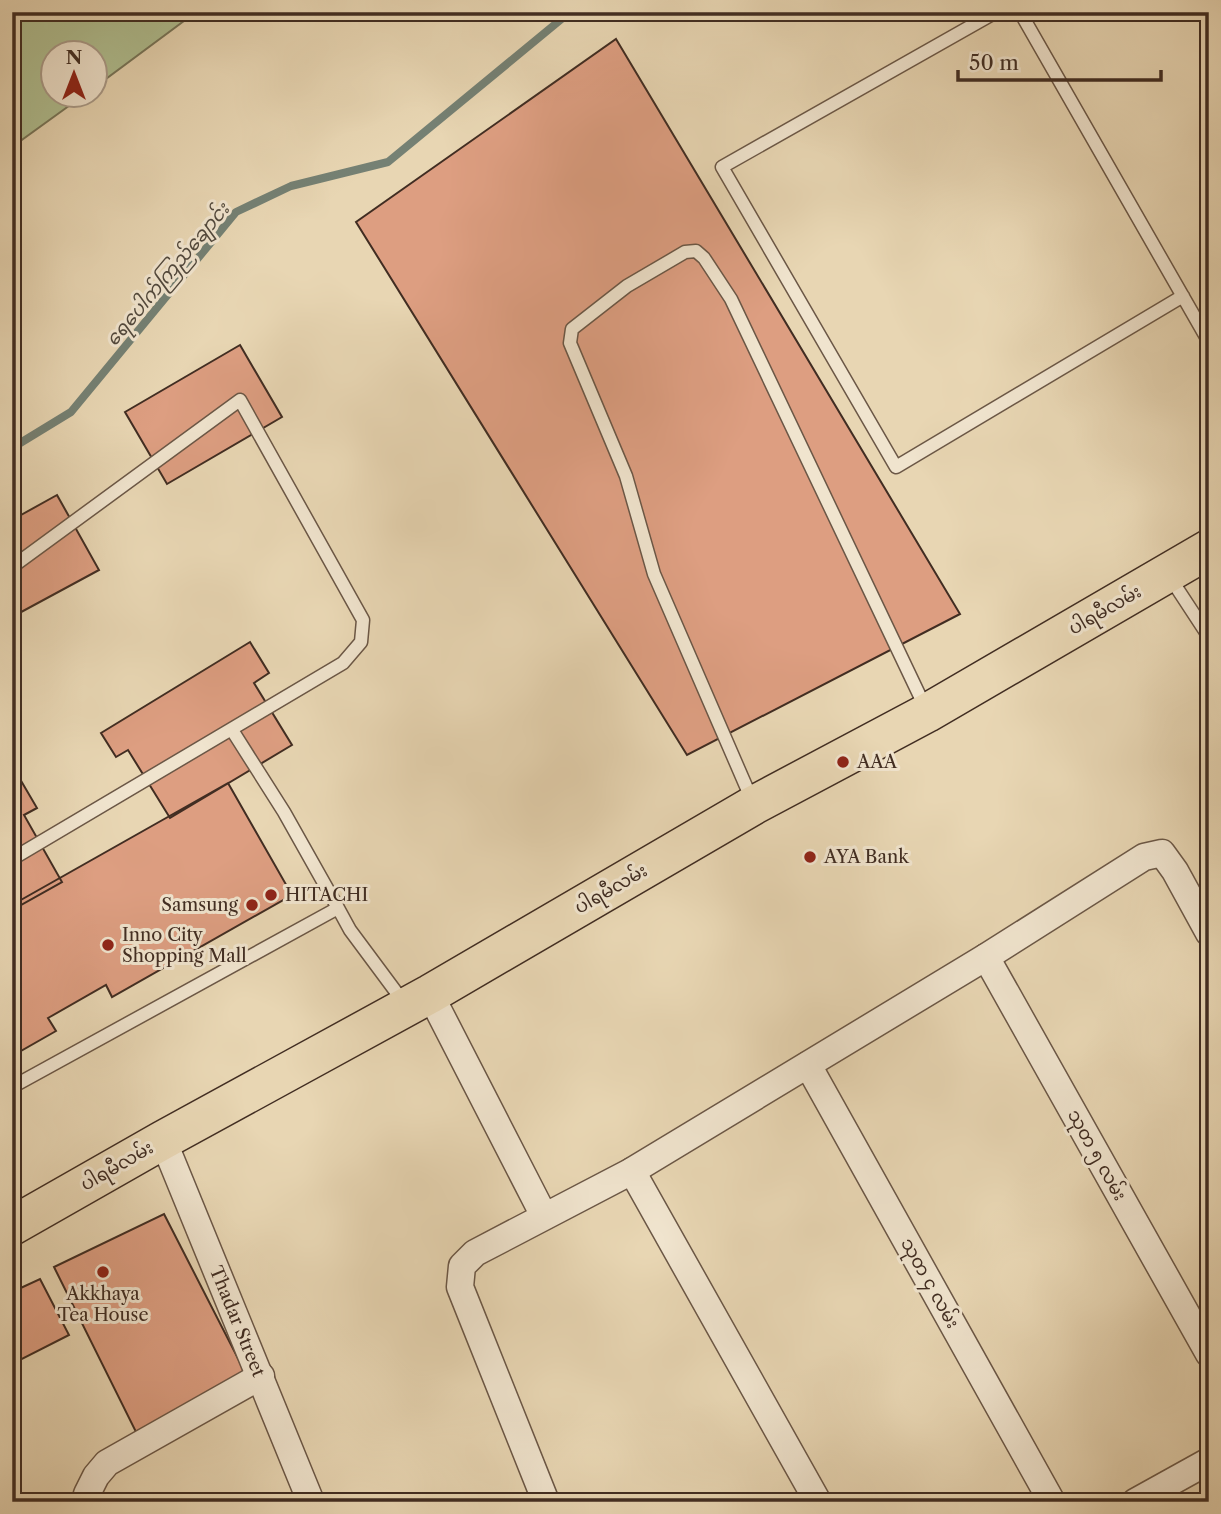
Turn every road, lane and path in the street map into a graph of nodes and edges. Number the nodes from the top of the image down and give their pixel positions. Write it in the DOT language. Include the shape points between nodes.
graph roads {
  1 [pos="996,12"];
  2 [pos="1020,12"];
  3 [pos="1183,296"];
  4 [pos="1209,342"];
  5 [pos="1209,550"];
  6 [pos="12,567"];
  7 [pos="1167,574"];
  8 [pos="1209,637"];
  9 [pos="927,713"];
  10 [pos="232,730"];
  11 [pos="754,805"];
  12 [pos="12,859"];
  13 [pos="338,908"];
  14 [pos="1209,933"];
  15 [pos="986,957"];
  16 [pos="418,1000"];
  17 [pos="808,1065"];
  18 [pos="12,1087"];
  19 [pos="163,1140"];
  20 [pos="632,1171"];
  21 [pos="544,1216"];
  22 [pos="12,1226"];
  23 [pos="1209,1354"];
  24 [pos="261,1376"];
  25 [pos="1209,1461"];
  26 [pos="91,1502"];
  27 [pos="311,1502"];
  28 [pos="546,1502"];
  29 [pos="818,1502"];
  30 [pos="1052,1502"];
  31 [pos="1135,1502"];
  1 -- 3 [label="lane" via="722,167 896,467"];
  2 -- 3 [label="lane"];
  3 -- 4 [label="lane"];
  5 -- 7 [label="main road, ပါရမီလမ်း"];
  6 -- 10 [label="lane" via="240,400 363,620 361,642 343,663"];
  7 -- 8 [label="lane"];
  7 -- 9 [label="main road, ပါရမီလမ်း"];
  9 -- 11 [label="main road, ပါရမီလမ်း"];
  9 -- 11 [label="lane" via="731,299 704,258 695,251 685,252 627,286 572,329 570,343 626,476 654,574"];
  10 -- 12 [label="lane"];
  10 -- 13 [label="lane"];
  11 -- 16 [label="main road, ပါရမီလမ်း"];
  13 -- 16 [label="lane" via="350,930"];
  13 -- 18 [label="lane"];
  14 -- 15 [label="street" via="1162,853 1144,857"];
  15 -- 17 [label="street"];
  15 -- 23 [label="street, သုတ ၅ လမ်း"];
  16 -- 19 [label="main road, ပါရမီလမ်း"];
  16 -- 21 [label="street"];
  17 -- 20 [label="street"];
  17 -- 30 [label="street, သုတ ၄ လမ်း"];
  19 -- 22 [label="main road, ပါရမီလမ်း"];
  19 -- 24 [label="street, Thadar Street"];
  20 -- 21 [label="street"];
  20 -- 29 [label="street"];
  21 -- 28 [label="street" via="475,1252 461,1266 460,1287"];
  24 -- 26 [label="street" via="107,1463 88,1494"];
  24 -- 27 [label="street, Thadar Street"];
  25 -- 31 [label="street"];
}
